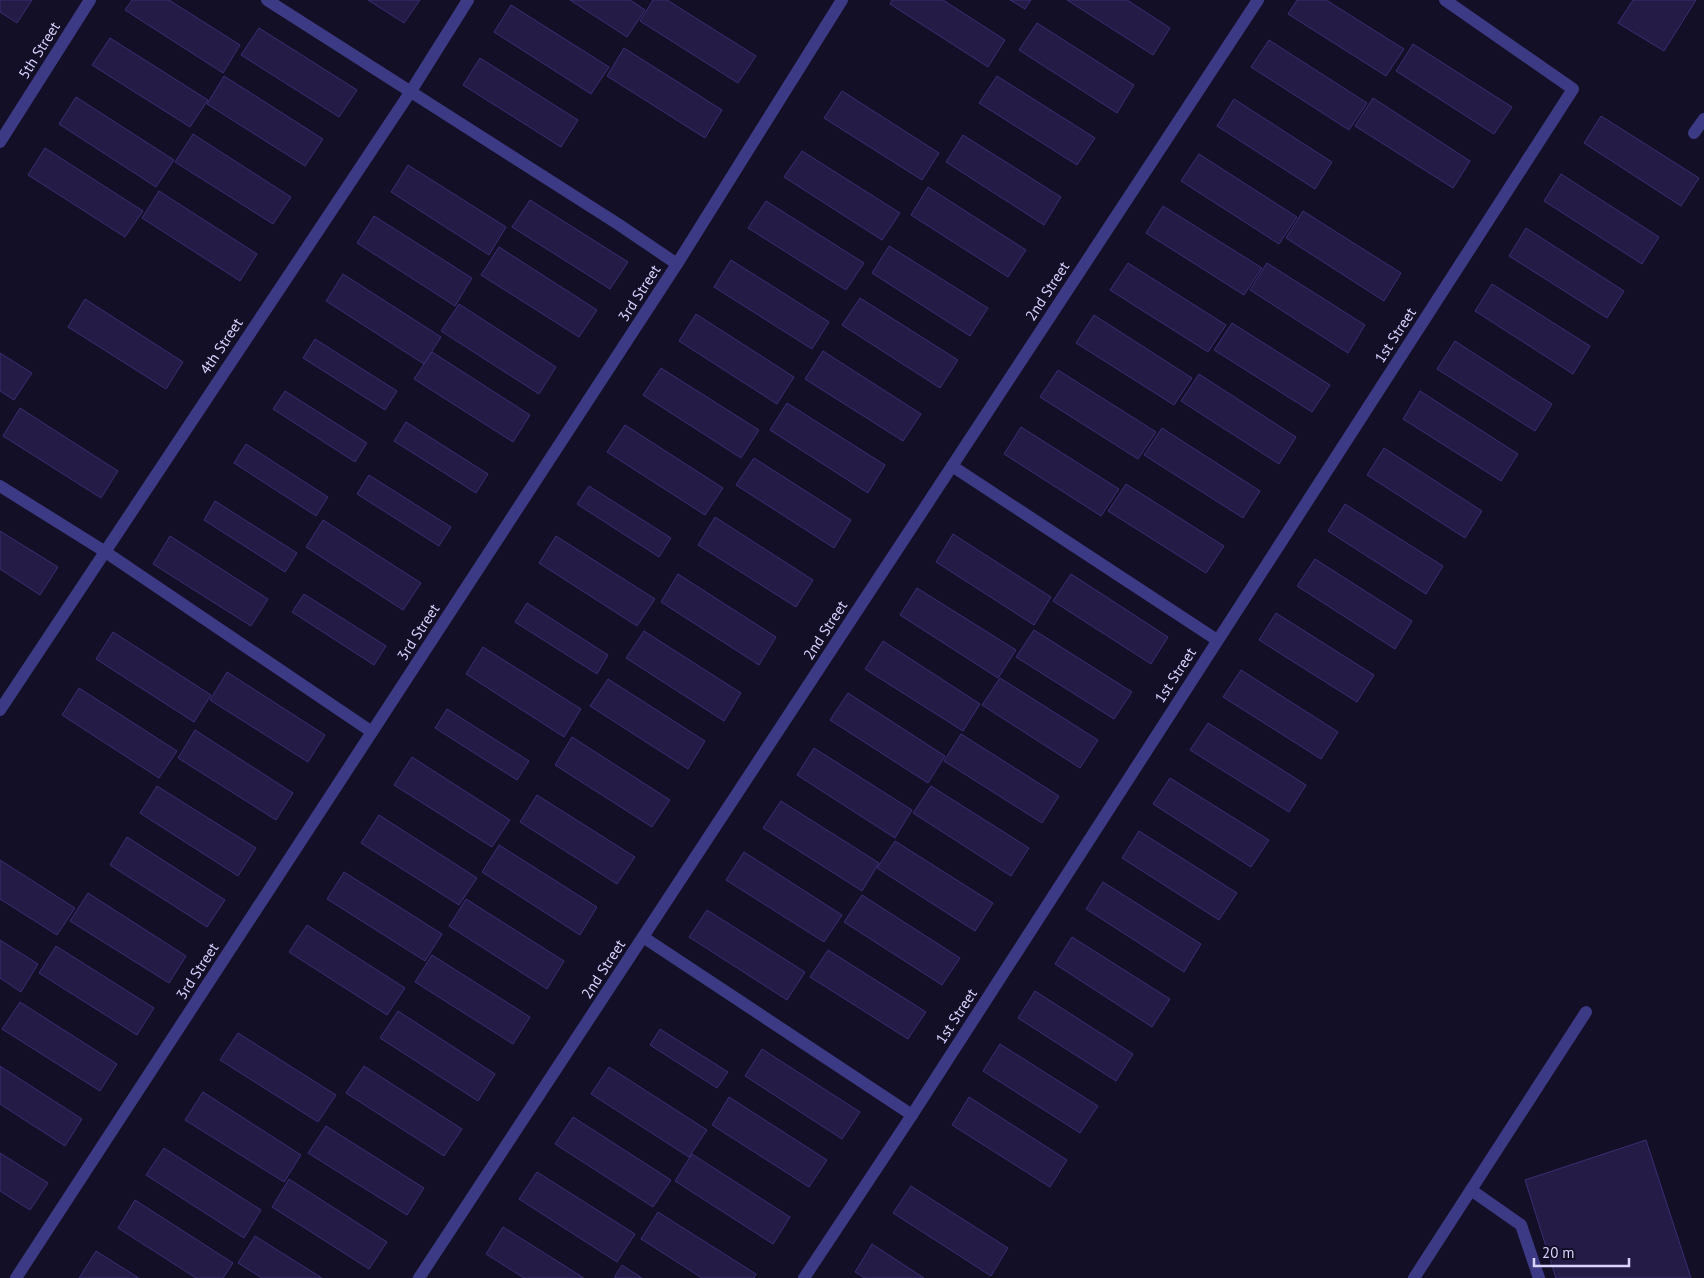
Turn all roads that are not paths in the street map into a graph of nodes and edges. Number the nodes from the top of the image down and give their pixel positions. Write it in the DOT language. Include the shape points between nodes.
graph roads {
  1 [pos="90,0"];
  2 [pos="267,0"];
  3 [pos="468,0"];
  4 [pos="842,0"];
  5 [pos="1258,0"];
  6 [pos="1445,0"];
  7 [pos="410,91"];
  8 [pos="1704,119"];
  9 [pos="1694,133"];
  10 [pos="0,142"];
  11 [pos="677,264"];
  12 [pos="952,466"];
  13 [pos="0,486"];
  14 [pos="104,551"];
  15 [pos="1217,640"];
  16 [pos="0,710"];
  17 [pos="372,732"];
  18 [pos="643,937"];
  19 [pos="1586,1012"];
  20 [pos="912,1115"];
  21 [pos="1471,1190"];
  22 [pos="16,1278"];
  23 [pos="419,1278"];
  24 [pos="804,1278"];
  25 [pos="1414,1278"];
  26 [pos="1539,1278"];
  1 -- 10 [label="street, 5th Street"];
  2 -- 7 [label="street"];
  3 -- 7 [label="street, 4th Street"];
  4 -- 11 [label="street, 3rd Street"];
  5 -- 12 [label="street, 2nd Street"];
  6 -- 15 [label="street, 1st Street" via="1573,89"];
  7 -- 11 [label="street"];
  7 -- 14 [label="street, 4th Street"];
  8 -- 9 [label="street"];
  11 -- 17 [label="street, 3rd Street"];
  12 -- 15 [label="street"];
  12 -- 18 [label="street, 2nd Street"];
  13 -- 14 [label="street"];
  14 -- 16 [label="street, 4th Street"];
  14 -- 17 [label="street"];
  15 -- 20 [label="street, 1st Street"];
  17 -- 22 [label="street, 3rd Street"];
  18 -- 20 [label="street"];
  18 -- 23 [label="street, 2nd Street"];
  19 -- 21 [label="street"];
  20 -- 24 [label="street, 1st Street"];
  21 -- 25 [label="street"];
  21 -- 26 [label="street" via="1521,1225"];
}
